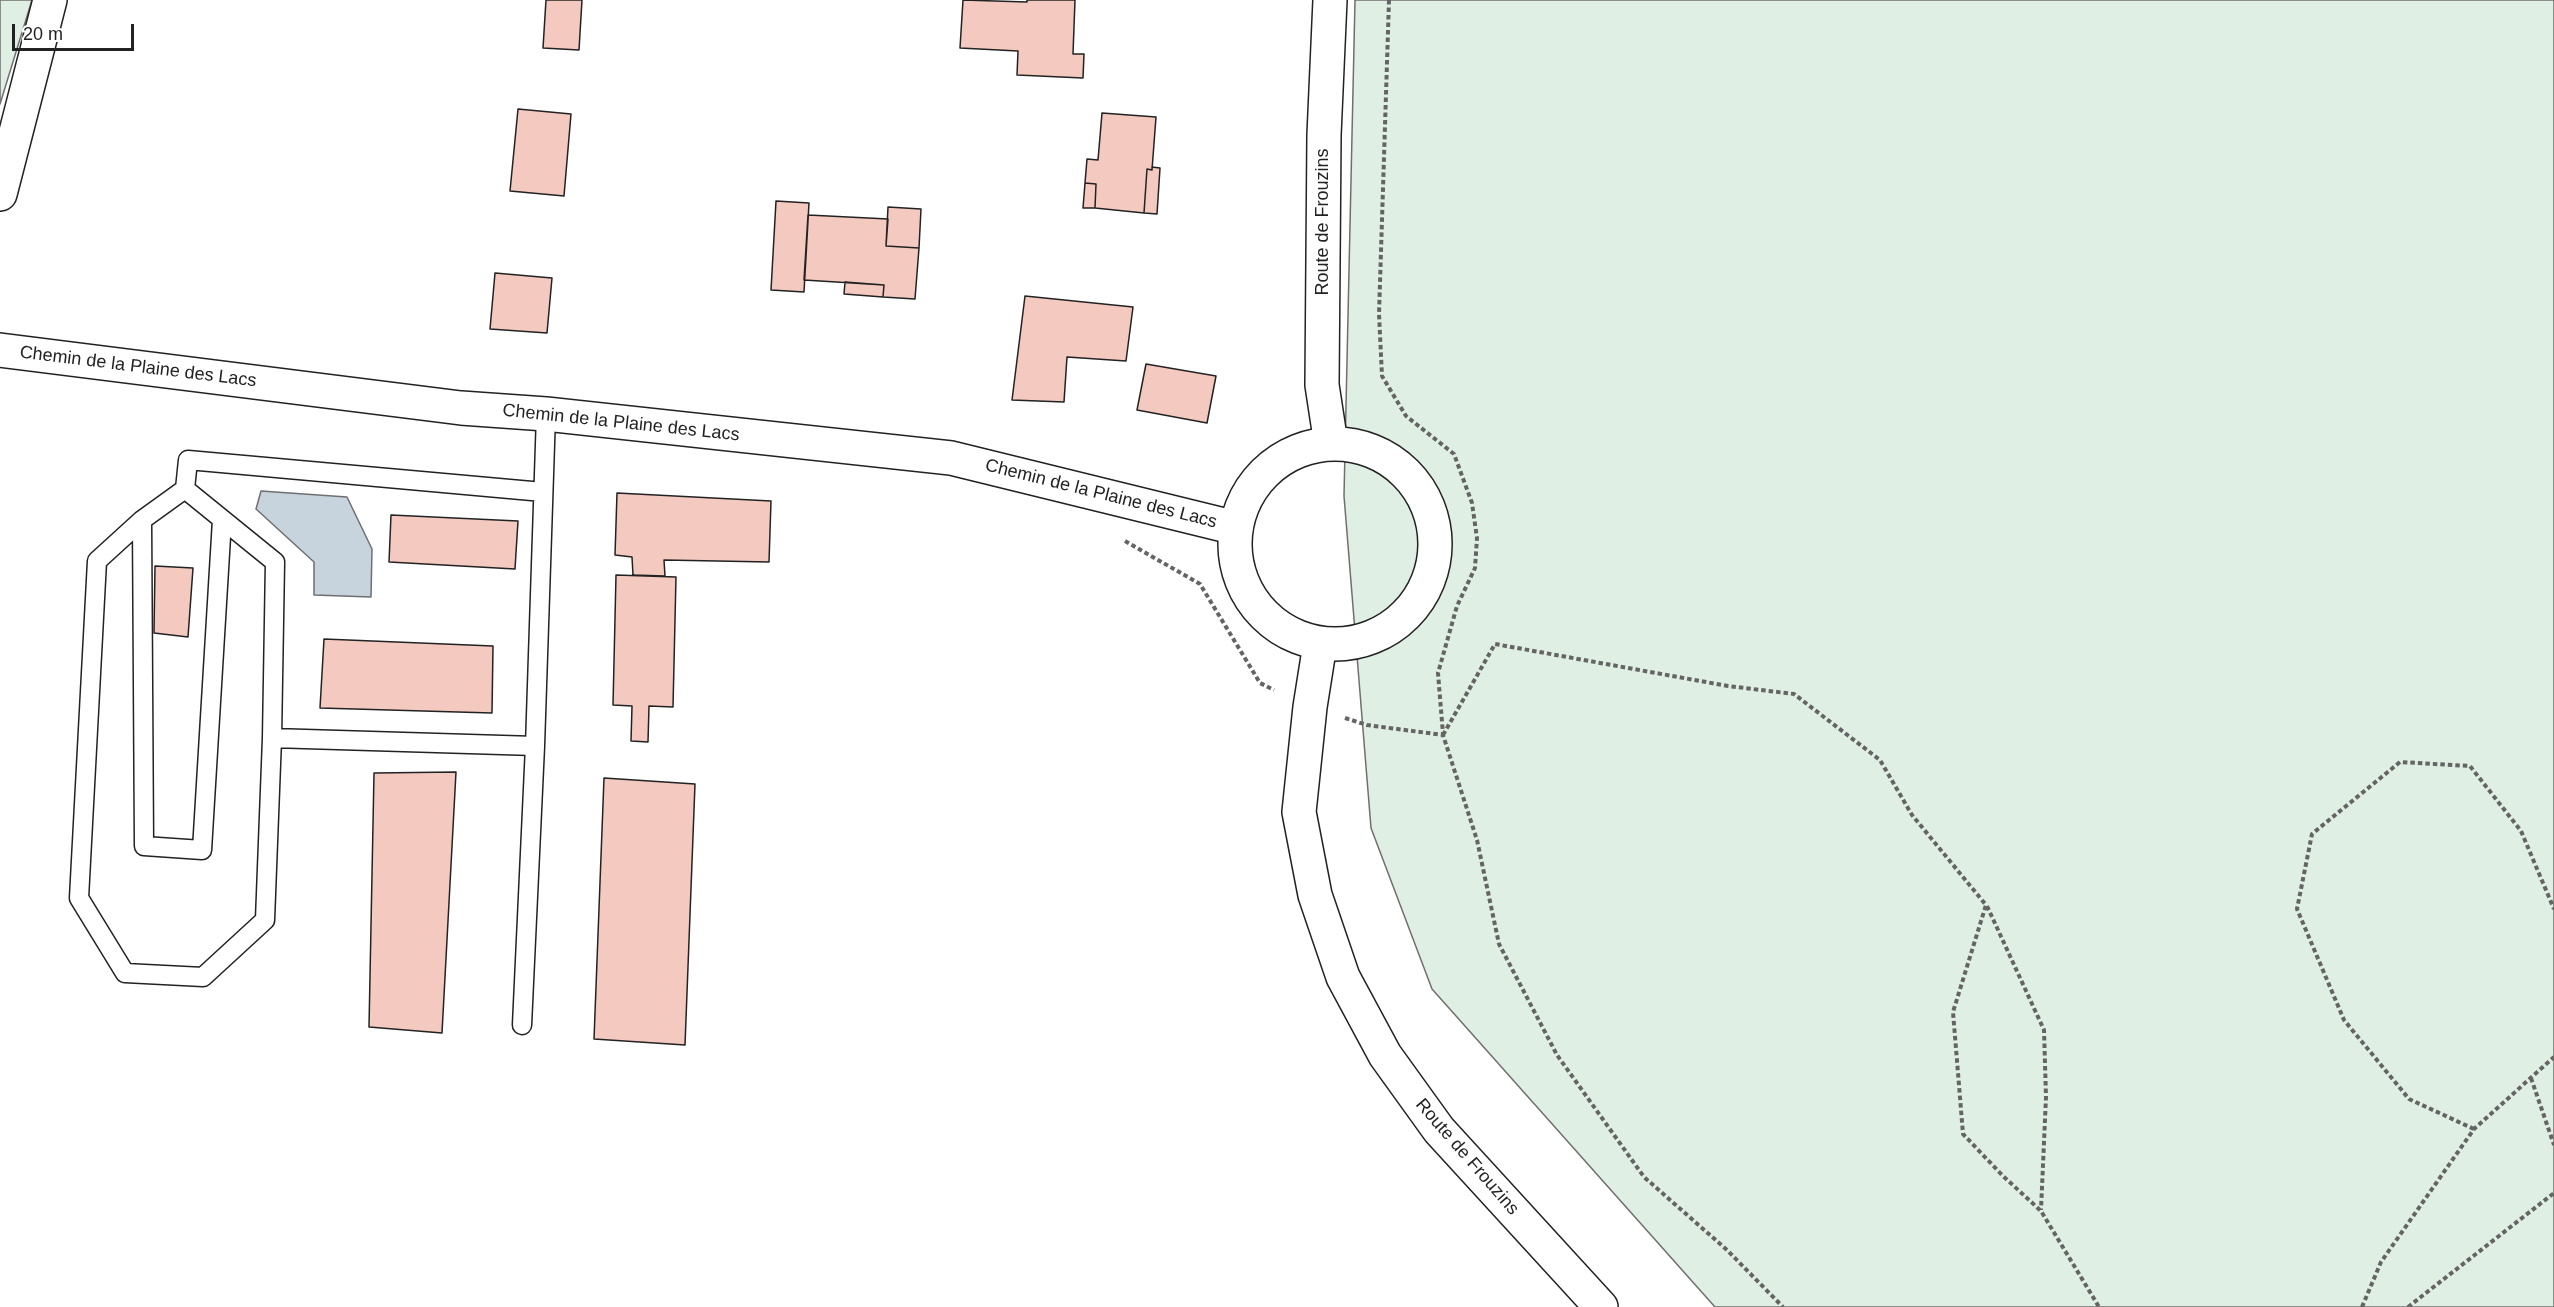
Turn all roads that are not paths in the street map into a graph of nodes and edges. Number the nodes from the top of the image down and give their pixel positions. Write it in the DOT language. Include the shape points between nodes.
graph roads {
  1 [pos="50,0"];
  2 [pos="1330,0"];
  3 [pos="0,194"];
  4 [pos="0,350"];
  5 [pos="546,414"];
  6 [pos="1331,444"];
  7 [pos="185,489"];
  8 [pos="543,492"];
  9 [pos="142,520"];
  10 [pos="222,520"];
  11 [pos="1236,528"];
  12 [pos="1320,644"];
  13 [pos="272,738"];
  14 [pos="535,746"];
  15 [pos="522,1024"];
  16 [pos="1601,1307"];
  1 -- 3 [label="main road"];
  2 -- 6 [label="main road, Route de Frouzins" via="1324,135 1322,385"];
  4 -- 5 [label="main road, Chemin de la Plaine des Lacs" via="461,408"];
  5 -- 8 [label="lane"];
  5 -- 11 [label="main road, Chemin de la Plaine des Lacs" via="951,458"];
  6 -- 11 [label="main road" via="1297,451 1269,469 1247,496"];
  6 -- 12 [label="main road" via="1364,448 1394,462 1418,487 1432,517 1436,550 1429,583 1411,611 1385,632 1353,644"];
  7 -- 8 [label="lane" via="188,460"];
  7 -- 9 [label="lane"];
  7 -- 10 [label="lane"];
  8 -- 14 [label="lane"];
  9 -- 10 [label="lane" via="144,846 202,850"];
  9 -- 13 [label="lane" via="97,561 79,898 125,973 203,978 265,920"];
  10 -- 13 [label="lane" via="275,562"];
  11 -- 12 [label="main road" via="1239,569 1246,589 1264,615 1290,634"];
  12 -- 16 [label="main road, Route de Frouzins" via="1299,812 1315,895 1343,977 1385,1055 1439,1130"];
  13 -- 14 [label="lane"];
  14 -- 15 [label="lane"];
}
